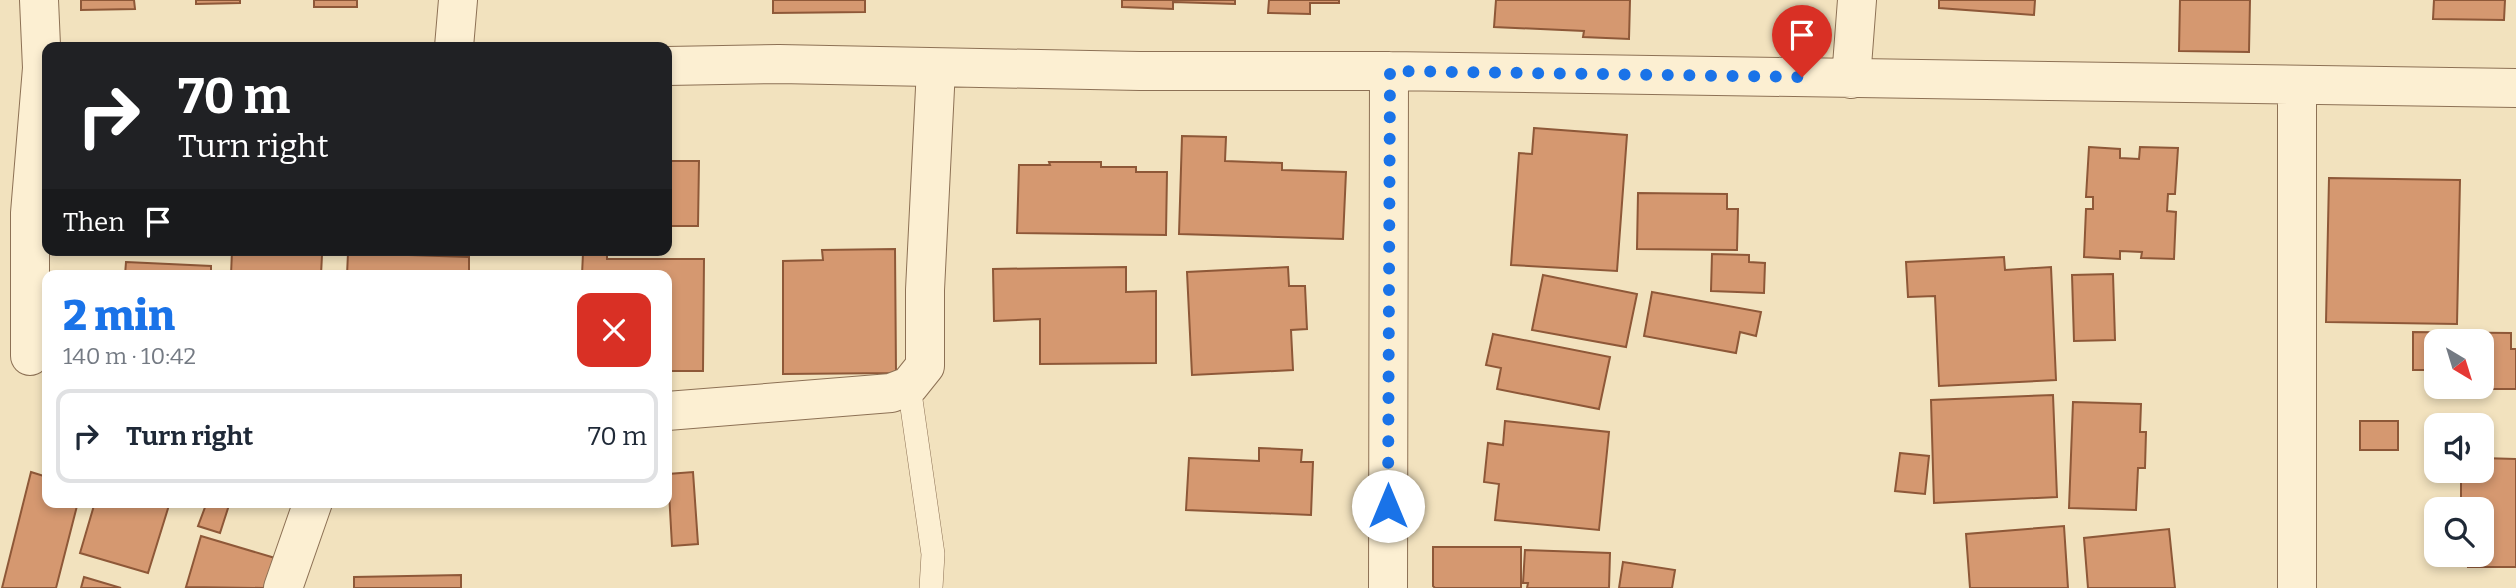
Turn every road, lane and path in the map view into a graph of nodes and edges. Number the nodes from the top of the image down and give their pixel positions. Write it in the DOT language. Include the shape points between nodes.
graph roads {
  1 [pos="38,0"];
  2 [pos="458,0"];
  3 [pos="1857,0"];
  4 [pos="42,42"];
  5 [pos="454,42"];
  6 [pos="672,66"];
  7 [pos="936,68"];
  8 [pos="1390,71"];
  9 [pos="1851,79"];
  10 [pos="2297,85"];
  11 [pos="2516,88"];
  12 [pos="42,97"];
  13 [pos="26,352"];
  14 [pos="908,386"];
  15 [pos="672,411"];
  16 [pos="311,508"];
  17 [pos="283,588"];
  18 [pos="931,588"];
  19 [pos="1388,588"];
  20 [pos="2297,588"];
  1 -- 4 [label="street"];
  2 -- 5 [label="street"];
  3 -- 9 [label="street"];
  6 -- 7 [label="street"];
  7 -- 8 [label="street"];
  7 -- 14 [label="street" via="925,366"];
  8 -- 9 [label="street"];
  8 -- 19 [label="street"];
  9 -- 10 [label="street"];
  10 -- 11 [label="street"];
  10 -- 20 [label="street"];
  12 -- 13 [label="street" via="30,213"];
  14 -- 15 [label="street" via="891,393"];
  14 -- 18 [label="lane" via="933,554"];
  16 -- 17 [label="street"];
}
